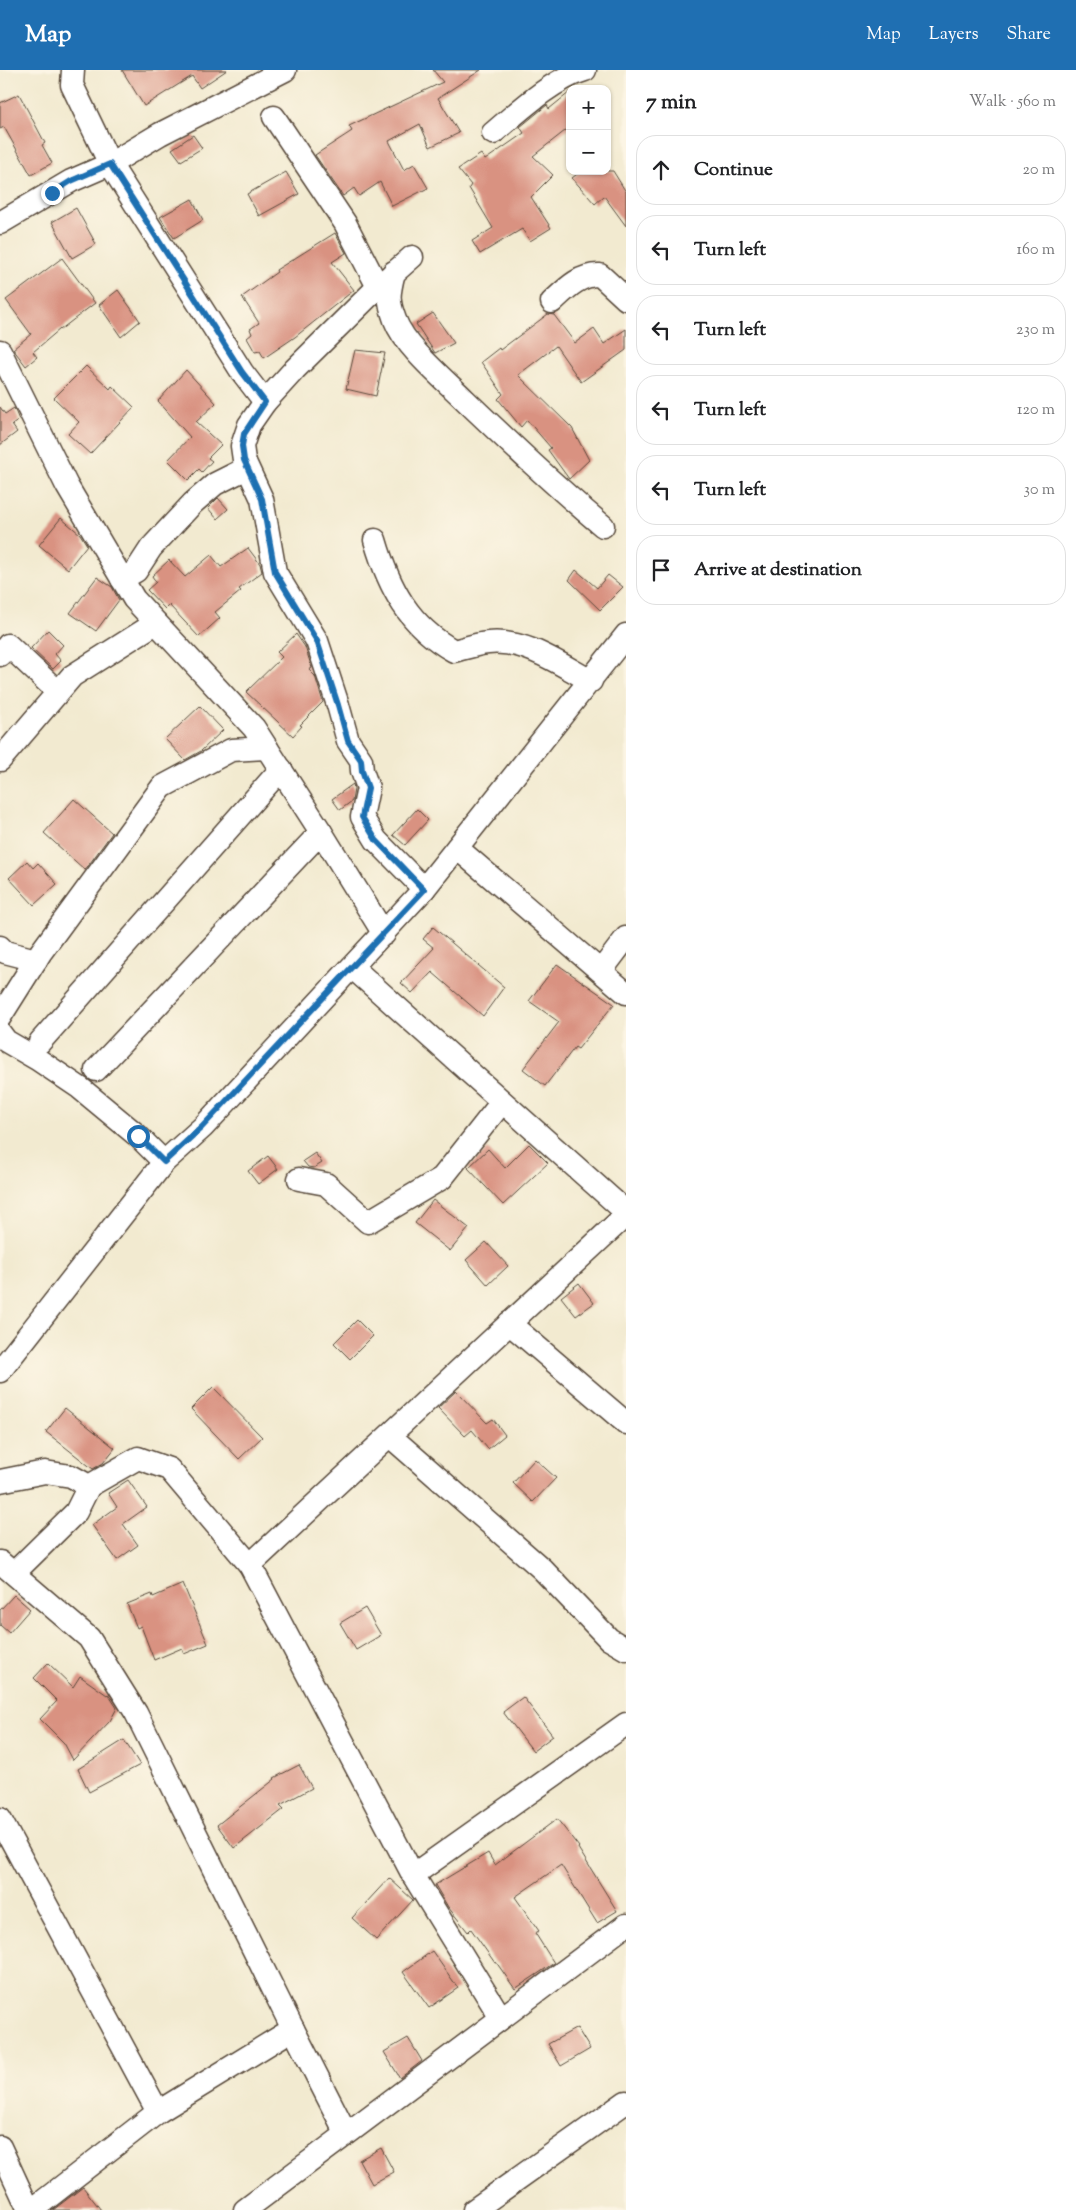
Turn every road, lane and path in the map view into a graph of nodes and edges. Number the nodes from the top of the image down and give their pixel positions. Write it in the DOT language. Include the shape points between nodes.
graph roads {
  1 [pos="73,70"];
  2 [pos="285,70"];
  3 [pos="585,70"];
  4 [pos="274,117"];
  5 [pos="493,133"];
  6 [pos="110,164"];
  7 [pos="0,223"];
  8 [pos="412,257"];
  9 [pos="386,279"];
  10 [pos="626,299"];
  11 [pos="552,302"];
  12 [pos="0,351"];
  13 [pos="265,402"];
  14 [pos="247,468"];
  15 [pos="603,526"];
  16 [pos="375,540"];
  17 [pos="122,579"];
  18 [pos="156,623"];
  19 [pos="626,636"];
  20 [pos="0,655"];
  21 [pos="590,681"];
  22 [pos="58,692"];
  23 [pos="267,748"];
  24 [pos="0,760"];
  25 [pos="281,769"];
  26 [pos="321,832"];
  27 [pos="457,848"];
  28 [pos="424,890"];
  29 [pos="384,934"];
  30 [pos="626,938"];
  31 [pos="0,947"];
  32 [pos="36,960"];
  33 [pos="353,968"];
  34 [pos="601,971"];
  35 [pos="626,992"];
  36 [pos="0,1016"];
  37 [pos="0,1033"];
  38 [pos="40,1042"];
  39 [pos="96,1070"];
  40 [pos="502,1102"];
  41 [pos="164,1162"];
  42 [pos="299,1179"];
  43 [pos="626,1214"];
  44 [pos="508,1322"];
  45 [pos="0,1371"];
  46 [pos="626,1423"];
  47 [pos="390,1436"];
  48 [pos="0,1481"];
  49 [pos="89,1486"];
  50 [pos="250,1565"];
  51 [pos="7,1567"];
  52 [pos="626,1649"];
  53 [pos="626,1724"];
  54 [pos="0,1819"];
  55 [pos="414,1875"];
  56 [pos="626,1925"];
  57 [pos="501,2018"];
  58 [pos="293,2029"];
  59 [pos="626,2102"];
  60 [pos="158,2112"];
  61 [pos="346,2133"];
  62 [pos="0,2147"];
  63 [pos="31,2210"];
  64 [pos="245,2210"];
  65 [pos="474,2210"];
  1 -- 6 [label="street" via="72,85"];
  2 -- 6 [label="street" via="160,134"];
  3 -- 5 [label="street" via="573,73"];
  4 -- 9 [label="street"];
  6 -- 7 [label="street" via="71,181"];
  6 -- 13 [label="street" via="242,372"];
  8 -- 9 [label="street"];
  9 -- 13 [label="street"];
  9 -- 15 [label="street" via="396,322 430,366"];
  10 -- 11 [label="street" via="596,275 579,280"];
  12 -- 17 [label="street" via="67,486"];
  13 -- 14 [label="street" via="244,434 242,446"];
  14 -- 17 [label="street" via="216,484 194,503 151,548 136,571"];
  14 -- 28 [label="street" via="262,499 275,572 317,641 348,741 361,760 368,788 362,817 376,840"];
  16 -- 21 [label="street" via="396,596 412,617 440,643 454,651 487,643 506,643 540,652"];
  17 -- 18 [label="street" via="134,599"];
  18 -- 22 [label="street" via="72,676"];
  18 -- 23 [label="street" via="254,728"];
  19 -- 21 [label="street"];
  20 -- 22 [label="street" via="8,645"];
  21 -- 27 [label="street"];
  22 -- 24 [label="street"];
  23 -- 25 [label="street"];
  23 -- 32 [label="street" via="230,750 162,787"];
  25 -- 26 [label="street"];
  25 -- 38 [label="street"];
  26 -- 29 [label="street"];
  26 -- 39 [label="street"];
  27 -- 28 [label="street"];
  27 -- 34 [label="street"];
  28 -- 29 [label="street"];
  29 -- 33 [label="street"];
  30 -- 34 [label="street"];
  31 -- 32 [label="street" via="5,952"];
  32 -- 36 [label="street"];
  33 -- 40 [label="street"];
  33 -- 41 [label="street" via="202,1127"];
  34 -- 35 [label="street"];
  37 -- 41 [label="street" via="80,1088"];
  40 -- 42 [label="street" via="442,1178 368,1222 326,1184"];
  40 -- 43 [label="street"];
  41 -- 45 [label="street"];
  43 -- 44 [label="street"];
  44 -- 46 [label="street"];
  44 -- 47 [label="street"];
  47 -- 50 [label="street"];
  47 -- 52 [label="street" via="542,1569 609,1639"];
  48 -- 49 [label="street" via="45,1472 70,1476"];
  49 -- 50 [label="street" via="138,1458 169,1469"];
  49 -- 51 [label="street" via="76,1512"];
  50 -- 55 [label="street"];
  51 -- 58 [label="street" via="89,1638 136,1713"];
  53 -- 55 [label="street"];
  54 -- 60 [label="street"];
  55 -- 57 [label="street"];
  56 -- 57 [label="street"];
  57 -- 61 [label="street"];
  58 -- 60 [label="street"];
  58 -- 61 [label="street"];
  59 -- 65 [label="street"];
  60 -- 63 [label="street"];
  61 -- 64 [label="street"];
  62 -- 63 [label="street"];
}
